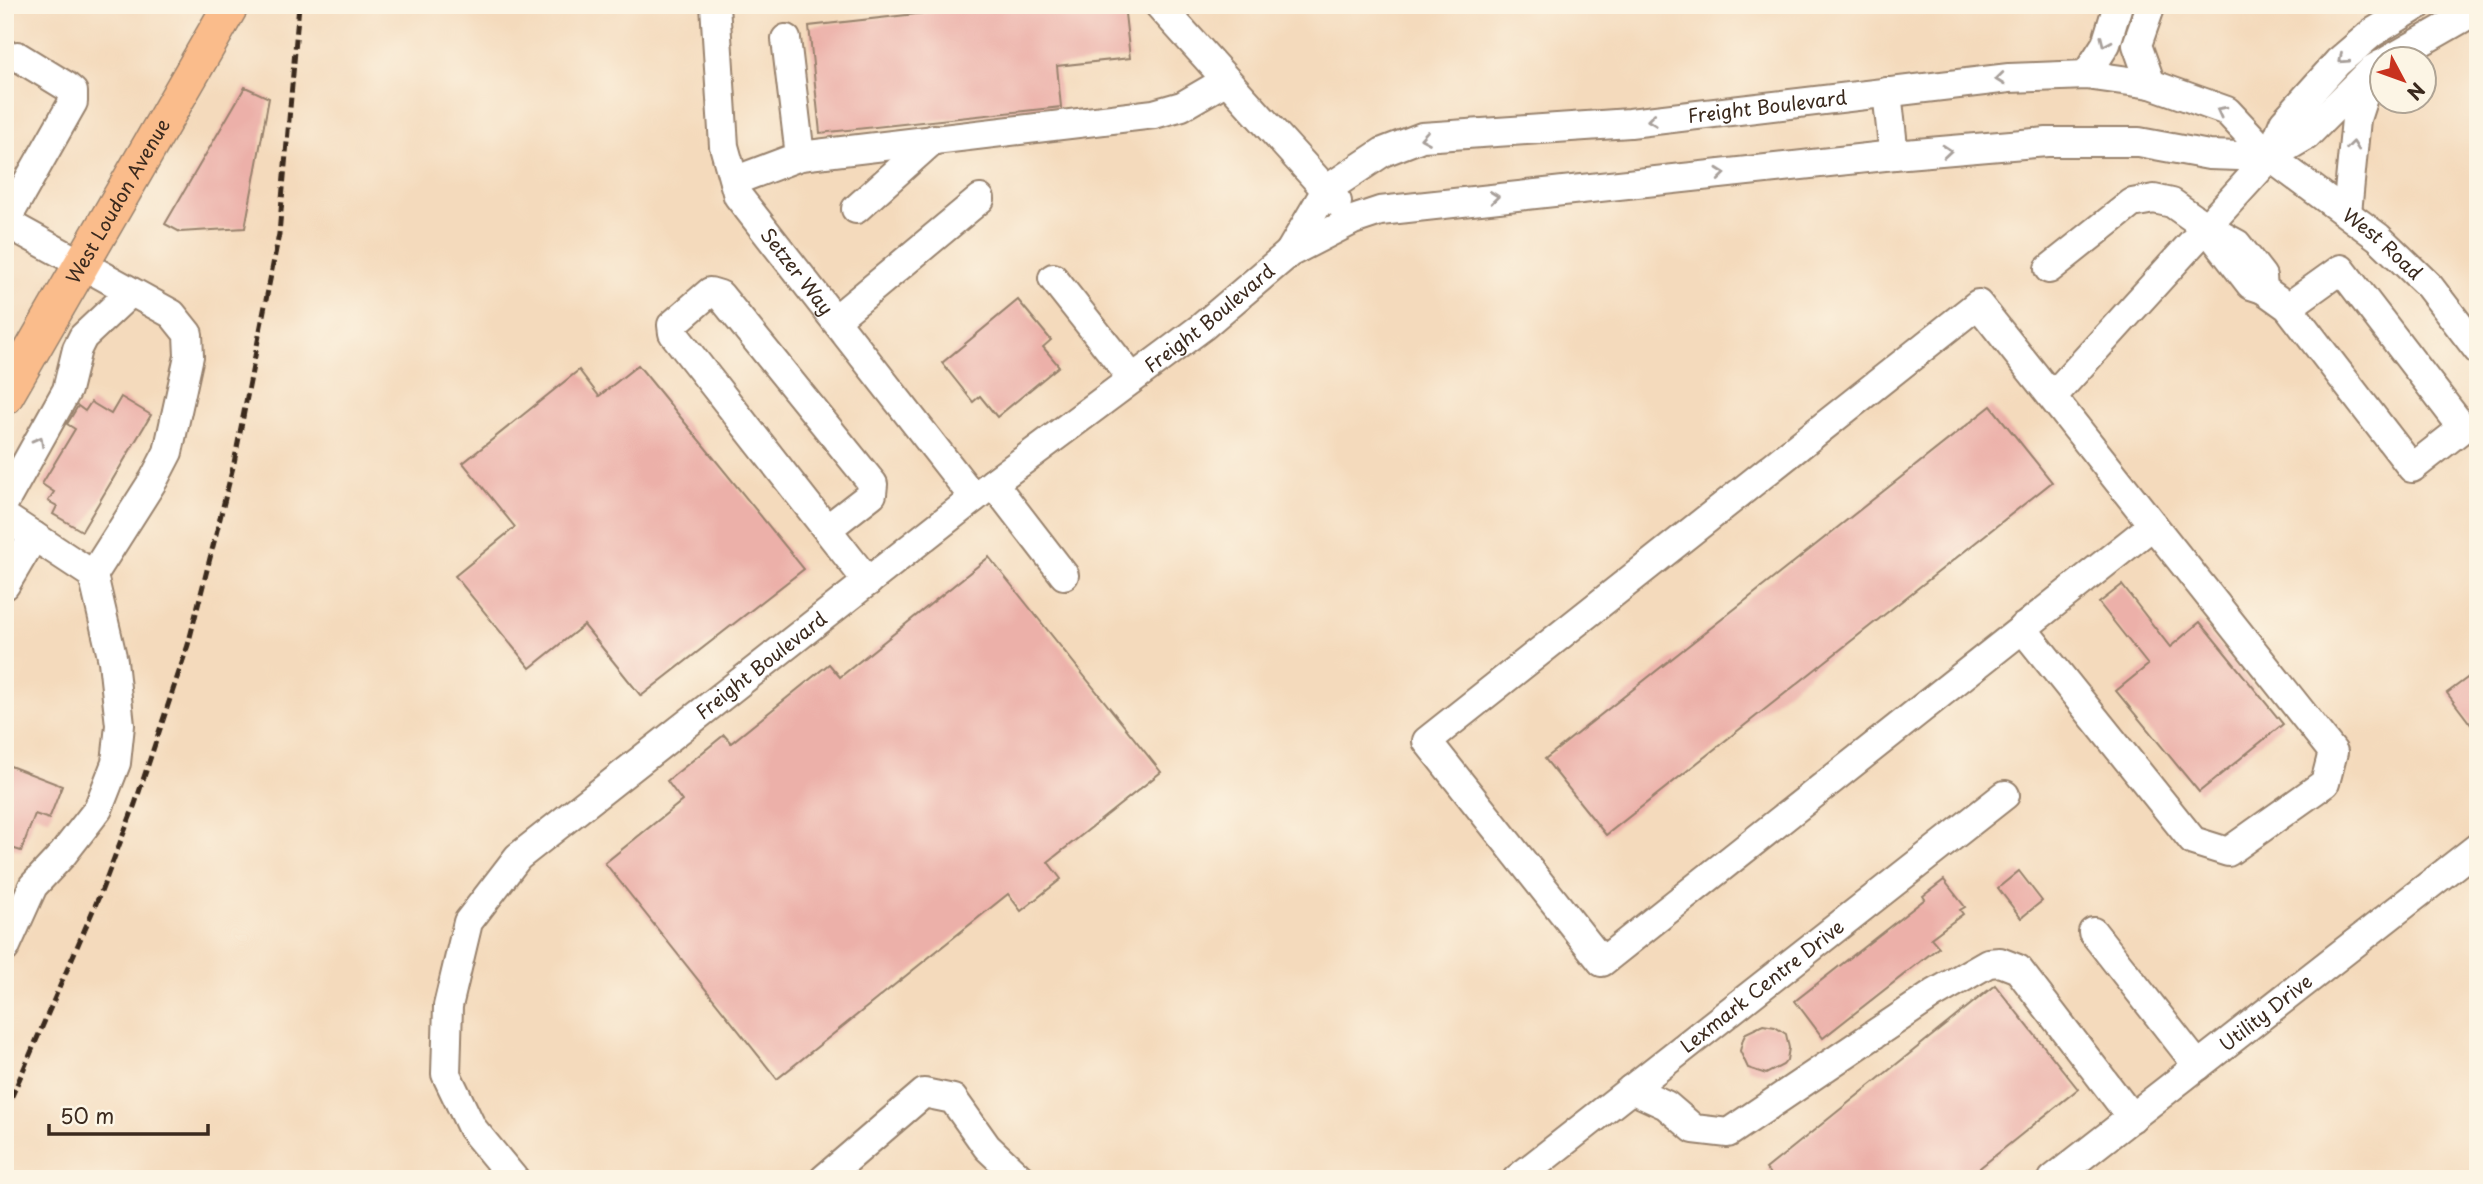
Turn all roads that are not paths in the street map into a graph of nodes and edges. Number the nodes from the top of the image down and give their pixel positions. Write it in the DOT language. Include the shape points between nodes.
graph roads {
  1 [pos="231,5"];
  2 [pos="715,5"];
  3 [pos="1159,5"];
  4 [pos="2118,5"];
  5 [pos="2151,5"];
  6 [pos="2418,5"];
  7 [pos="2478,9"];
  8 [pos="786,39"];
  9 [pos="2413,46"];
  10 [pos="17,56"];
  11 [pos="2086,75"];
  12 [pos="2368,76"];
  13 [pos="1225,80"];
  14 [pos="2151,84"];
  15 [pos="1887,92"];
  16 [pos="2368,93"];
  17 [pos="934,139"];
  18 [pos="1894,155"];
  19 [pos="800,156"];
  20 [pos="2270,157"];
  21 [pos="734,181"];
  22 [pos="1326,190"];
  23 [pos="980,199"];
  24 [pos="856,209"];
  25 [pos="2347,214"];
  26 [pos="1353,220"];
  27 [pos="5,222"];
  28 [pos="2206,227"];
  29 [pos="1289,253"];
  30 [pos="81,265"];
  31 [pos="2049,270"];
  32 [pos="1053,278"];
  33 [pos="131,292"];
  34 [pos="2288,307"];
  35 [pos="836,319"];
  36 [pos="2478,350"];
  37 [pos="1132,378"];
  38 [pos="5,397"];
  39 [pos="2052,397"];
  40 [pos="983,491"];
  41 [pos="5,501"];
  42 [pos="5,517"];
  43 [pos="2153,525"];
  44 [pos="827,529"];
  45 [pos="34,536"];
  46 [pos="93,575"];
  47 [pos="1064,575"];
  48 [pos="867,582"];
  49 [pos="5,585"];
  50 [pos="2022,628"];
  51 [pos="2005,795"];
  52 [pos="2478,847"];
  53 [pos="2093,932"];
  54 [pos="5,948"];
  55 [pos="2197,1066"];
  56 [pos="1631,1089"];
  57 [pos="2132,1118"];
  58 [pos="514,1179"];
  59 [pos="824,1179"];
  60 [pos="1021,1179"];
  61 [pos="1517,1179"];
  62 [pos="2053,1179"];
  1 -- 30 [label="main road, West Loudon Avenue"];
  2 -- 21 [label="lane, Setzer Way" via="724,146"];
  3 -- 13 [label="lane"];
  4 -- 11 [label="lane, one-way" via="2106,44"];
  5 -- 14 [label="lane" via="2137,45"];
  6 -- 20 [label="lane, one-way" via="2372,33 2338,62 2284,122"];
  7 -- 9 [label="lane"];
  8 -- 19 [label="lane"];
  10 -- 27 [label="lane" via="66,86 73,92 73,102"];
  11 -- 14 [label="lane, Freight Boulevard"];
  11 -- 15 [label="lane, Freight Boulevard, one-way" via="2009,78"];
  12 -- 20 [label="lane" via="2306,136"];
  13 -- 17 [label="lane" via="1182,106 1154,114"];
  13 -- 22 [label="lane"];
  20 -- 14 [label="lane, Freight Boulevard, one-way" via="2227,111"];
  15 -- 18 [label="lane"];
  15 -- 22 [label="lane, Freight Boulevard, one-way" via="1630,123 1422,137 1383,152"];
  25 -- 16 [label="lane, one-way" via="2356,119"];
  17 -- 19 [label="lane"];
  17 -- 24 [label="lane"];
  18 -- 20 [label="lane, Freight Boulevard, one-way" via="2047,142 2139,142 2209,155"];
  26 -- 18 [label="lane, Freight Boulevard, one-way" via="1380,211 1466,200"];
  19 -- 21 [label="lane"];
  20 -- 25 [label="lane, West Road"];
  20 -- 28 [label="lane"];
  21 -- 35 [label="lane, Setzer Way" via="738,195 763,229"];
  22 -- 26 [label="lane"];
  22 -- 29 [label="lane, Freight Boulevard"];
  23 -- 35 [label="lane"];
  25 -- 36 [label="lane, West Road" via="2429,286"];
  26 -- 29 [label="lane, Freight Boulevard"];
  27 -- 30 [label="lane"];
  28 -- 31 [label="lane" via="2172,203 2154,199 2132,203"];
  28 -- 34 [label="lane" via="2251,285"];
  28 -- 39 [label="lane"];
  29 -- 37 [label="lane, Freight Boulevard" via="1202,327"];
  30 -- 33 [label="lane"];
  30 -- 38 [label="main road, West Loudon Avenue"];
  32 -- 37 [label="lane"];
  41 -- 33 [label="lane, one-way" via="67,390 82,337"];
  33 -- 46 [label="lane" via="172,314 188,334 190,356 168,452"];
  34 -- 34 [label="lane" via="2412,468 2463,428 2342,268"];
  35 -- 40 [label="lane, Setzer Way"];
  37 -- 40 [label="lane, Freight Boulevard"];
  39 -- 43 [label="lane"];
  39 -- 50 [label="lane" via="1978,304 1427,741 1602,962"];
  40 -- 47 [label="lane, Setzer Way"];
  40 -- 48 [label="lane, Freight Boulevard"];
  42 -- 45 [label="lane"];
  43 -- 50 [label="lane"];
  43 -- 50 [label="lane" via="2333,752 2325,783 2228,852 2193,841"];
  44 -- 44 [label="lane" via="673,333 672,325 710,292 720,295 873,484 873,494"];
  44 -- 48 [label="lane"];
  45 -- 46 [label="lane"];
  45 -- 49 [label="lane"];
  46 -- 54 [label="lane" via="113,661 120,725 116,763 98,809 33,886"];
  48 -- 58 [label="lane, Freight Boulevard" via="519,857 468,922 448,1006 446,1074 472,1128"];
  51 -- 56 [label="lane, Lexmark Centre Drive"];
  52 -- 55 [label="lane, Utility Drive"];
  53 -- 55 [label="lane"];
  55 -- 57 [label="lane, Utility Drive"];
  56 -- 57 [label="lane" via="1667,1105 1694,1129 1728,1133 1934,994 1988,963 2000,962 2018,970"];
  56 -- 61 [label="lane, Lexmark Centre Drive"];
  57 -- 62 [label="lane, Utility Drive"];
  59 -- 60 [label="lane" via="924,1093 953,1099 988,1147"];
}
